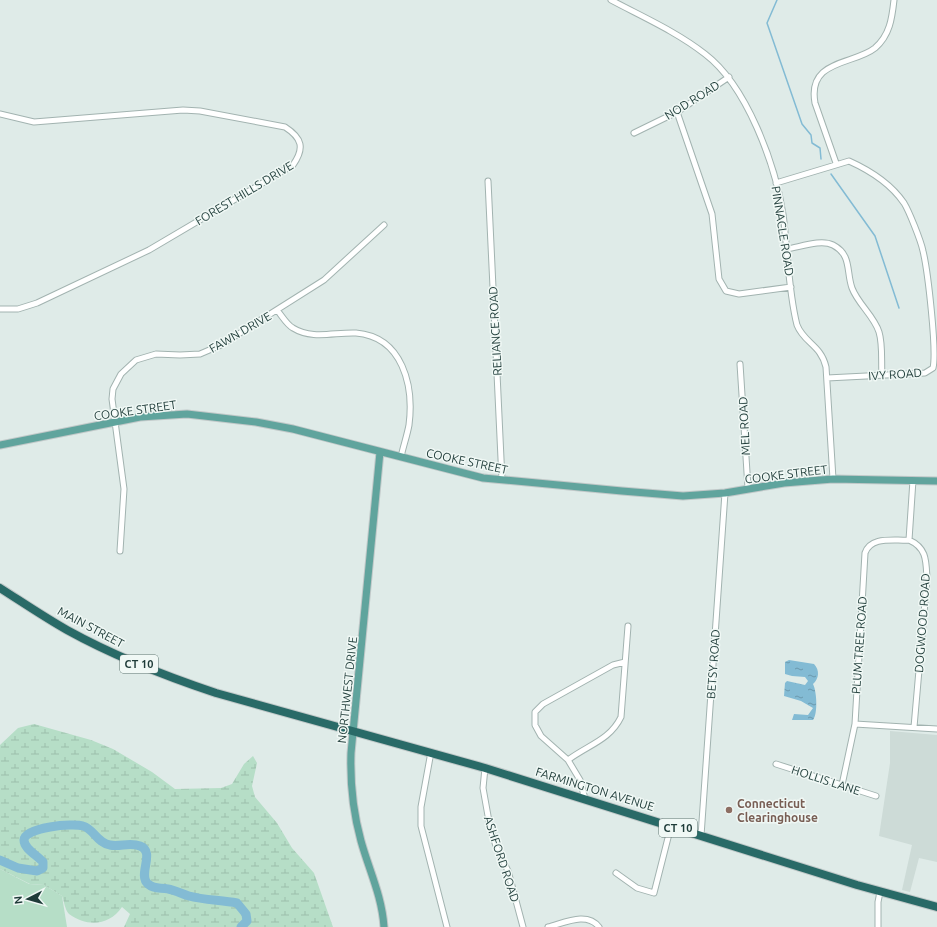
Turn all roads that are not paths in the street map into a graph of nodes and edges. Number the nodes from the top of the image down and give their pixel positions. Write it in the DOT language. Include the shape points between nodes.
graph roads {
  1 [pos="611,0"];
  2 [pos="894,0"];
  3 [pos="729,77"];
  4 [pos="677,112"];
  5 [pos="0,114"];
  6 [pos="634,133"];
  7 [pos="836,163"];
  8 [pos="488,181"];
  9 [pos="776,182"];
  10 [pos="384,225"];
  11 [pos="787,249"];
  12 [pos="791,287"];
  13 [pos="0,309"];
  14 [pos="277,310"];
  15 [pos="740,364"];
  16 [pos="882,375"];
  17 [pos="827,378"];
  18 [pos="114,422"];
  19 [pos="0,445"];
  20 [pos="380,452"];
  21 [pos="401,457"];
  22 [pos="833,479"];
  23 [pos="502,480"];
  24 [pos="913,480"];
  25 [pos="937,481"];
  26 [pos="748,488"];
  27 [pos="725,493"];
  28 [pos="909,540"];
  29 [pos="120,551"];
  30 [pos="0,588"];
  31 [pos="628,626"];
  32 [pos="625,662"];
  33 [pos="290,713"];
  34 [pos="855,724"];
  35 [pos="914,727"];
  36 [pos="937,729"];
  37 [pos="355,730"];
  38 [pos="431,752"];
  39 [pos="568,760"];
  40 [pos="776,764"];
  41 [pos="485,768"];
  42 [pos="842,785"];
  43 [pos="876,796"];
  44 [pos="585,799"];
  45 [pos="670,826"];
  46 [pos="701,836"];
  47 [pos="616,872"];
  48 [pos="880,892"];
  49 [pos="937,907"];
  50 [pos="384,927"];
  51 [pos="447,927"];
  52 [pos="523,927"];
  53 [pos="548,927"];
  54 [pos="599,927"];
  55 [pos="878,927"];
  1 -- 3 [label="street, PINNACLE ROAD" via="684,39 706,54"];
  2 -- 7 [label="street" via="892,21 886,35 874,48 838,62 816,82 815,103"];
  3 -- 4 [label="street, NOD ROAD"];
  3 -- 9 [label="street, PINNACLE ROAD" via="753,118"];
  4 -- 6 [label="street, NOD ROAD"];
  4 -- 12 [label="street" via="712,214 719,279 726,290 738,294"];
  5 -- 13 [label="street, FOREST HILLS DRIVE" via="34,122 200,111 285,127 295,134 300,143 300,155 290,168 149,250 37,303 18,309"];
  7 -- 9 [label="street, IVY ROAD"];
  7 -- 16 [label="street, IVY ROAD" via="849,161 863,167 894,190 905,204 923,250 936,350 935,364 925,373"];
  8 -- 23 [label="street, RELIANCE ROAD"];
  9 -- 11 [label="street, PINNACLE ROAD"];
  10 -- 14 [label="street, FAWN DRIVE" via="324,280"];
  11 -- 12 [label="street, PINNACLE ROAD"];
  11 -- 16 [label="street" via="820,243 832,244 842,251 848,260 851,286 879,333"];
  12 -- 17 [label="street, PINNACLE ROAD" via="797,325 819,351 824,360"];
  14 -- 18 [label="street, FAWN DRIVE" via="221,345 200,354 156,354 136,360 121,374 113,389"];
  14 -- 21 [label="street" via="292,328 306,334 357,333 389,346 404,367 407,384 410,414"];
  15 -- 26 [label="street, MEL ROAD"];
  16 -- 17 [label="street, IVY ROAD"];
  17 -- 22 [label="street, PINNACLE ROAD"];
  18 -- 19 [label="main road, COOKE STREET"];
  18 -- 20 [label="main road, COOKE STREET" via="168,414 213,416 293,429"];
  18 -- 29 [label="street, FAWN DRIVE" via="124,489"];
  20 -- 21 [label="main road, COOKE STREET"];
  20 -- 37 [label="main road, NORTHWEST DRIVE"];
  21 -- 23 [label="main road, COOKE STREET"];
  22 -- 24 [label="main road, COOKE STREET"];
  22 -- 26 [label="main road, COOKE STREET"];
  23 -- 27 [label="main road, COOKE STREET" via="682,496"];
  24 -- 25 [label="main road, COOKE STREET"];
  24 -- 28 [label="street"];
  26 -- 27 [label="main road, COOKE STREET"];
  27 -- 46 [label="street, BETSY ROAD"];
  28 -- 34 [label="street, PLUM TREE ROAD" via="875,542 867,547"];
  28 -- 35 [label="street, DOGWOOD ROAD" via="921,547 926,560 927,579"];
  30 -- 33 [label="highway, MAIN STREET / CT 10" via="66,629 111,652 216,693"];
  31 -- 32 [label="street"];
  32 -- 39 [label="street" via="621,717 616,728"];
  32 -- 39 [label="street" via="592,676 535,712 535,725 541,736"];
  33 -- 37 [label="highway, FARMINGTON AVENUE / CT 10"];
  34 -- 35 [label="street"];
  34 -- 42 [label="street, PLUM TREE ROAD"];
  35 -- 36 [label="street"];
  37 -- 38 [label="highway, FARMINGTON AVENUE / CT 10"];
  37 -- 50 [label="main road, NORTHWEST DRIVE" via="351,763 354,805 362,843 379,894"];
  38 -- 41 [label="highway, FARMINGTON AVENUE / CT 10"];
  38 -- 51 [label="street" via="421,826"];
  39 -- 44 [label="street" via="580,780"];
  40 -- 42 [label="street, HOLLIS LANE"];
  41 -- 44 [label="highway, FARMINGTON AVENUE / CT 10"];
  41 -- 52 [label="street, ASHFORD ROAD" via="484,796 490,826 508,871"];
  42 -- 43 [label="street, HOLLIS LANE"];
  44 -- 45 [label="highway, FARMINGTON AVENUE / CT 10"];
  45 -- 46 [label="highway, FARMINGTON AVENUE / CT 10"];
  45 -- 47 [label="street" via="654,893 637,888"];
  46 -- 48 [label="highway, FARMINGTON AVENUE / CT 10"];
  48 -- 49 [label="highway, FARMINGTON AVENUE / CT 10"];
  48 -- 55 [label="street"];
  53 -- 54 [label="street" via="582,918 595,922"];
}
